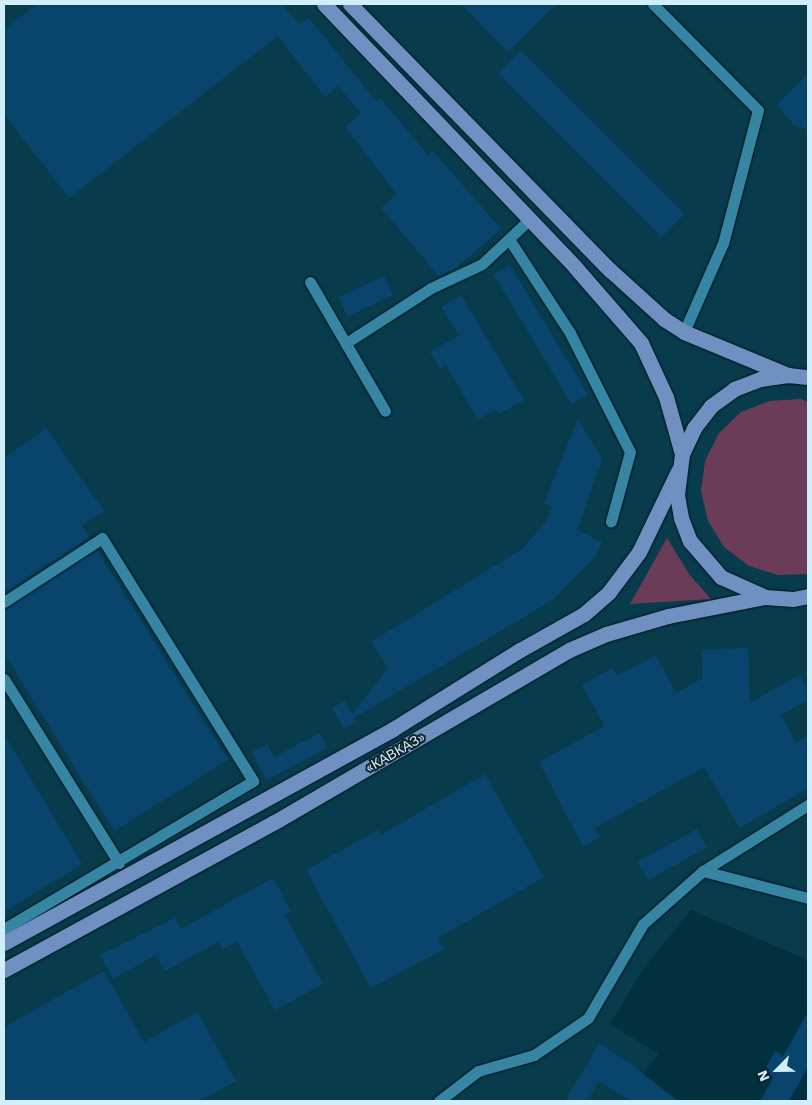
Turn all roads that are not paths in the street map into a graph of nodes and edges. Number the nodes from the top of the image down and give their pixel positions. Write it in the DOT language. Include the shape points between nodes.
graph roads {
  1 [pos="324,4"];
  2 [pos="350,4"];
  3 [pos="653,4"];
  4 [pos="530,219"];
  5 [pos="509,239"];
  6 [pos="310,282"];
  7 [pos="684,332"];
  8 [pos="346,343"];
  9 [pos="788,375"];
  10 [pos="808,377"];
  11 [pos="385,411"];
  12 [pos="682,454"];
  13 [pos="678,471"];
  14 [pos="611,521"];
  15 [pos="808,596"];
  16 [pos="764,597"];
  17 [pos="4,602"];
  18 [pos="4,679"];
  19 [pos="808,805"];
  20 [pos="119,863"];
  21 [pos="703,871"];
  22 [pos="808,898"];
  23 [pos="4,929"];
  24 [pos="4,943"];
  25 [pos="4,970"];
  26 [pos="439,1101"];
  1 -- 4 [label="main road"];
  2 -- 7 [label="main road" via="610,270 664,319"];
  3 -- 7 [label="lane" via="758,110 723,243"];
  4 -- 5 [label="lane"];
  4 -- 12 [label="main road" via="641,343 666,397"];
  5 -- 8 [label="lane" via="482,264 431,288"];
  5 -- 14 [label="lane" via="570,333 630,452"];
  6 -- 8 [label="lane"];
  7 -- 9 [label="main road"];
  8 -- 11 [label="lane"];
  9 -- 10 [label="main road"];
  9 -- 12 [label="main road" via="760,379 734,390 719,401 694,428"];
  12 -- 13 [label="main road"];
  13 -- 16 [label="main road" via="681,518 690,540 721,577"];
  13 -- 24 [label="main road, «КАВКАЗ»" via="639,552 609,592 584,614 393,730"];
  15 -- 16 [label="main road, «КАВКАЗ»" via="794,599"];
  16 -- 25 [label="main road, «КАВКАЗ»" via="668,616 606,634 569,650 273,823"];
  17 -- 20 [label="lane" via="102,538 253,781"];
  18 -- 20 [label="lane"];
  19 -- 21 [label="lane"];
  20 -- 23 [label="lane"];
  21 -- 22 [label="lane"];
  21 -- 26 [label="lane" via="643,924 588,1018 534,1055 478,1070"];
}
